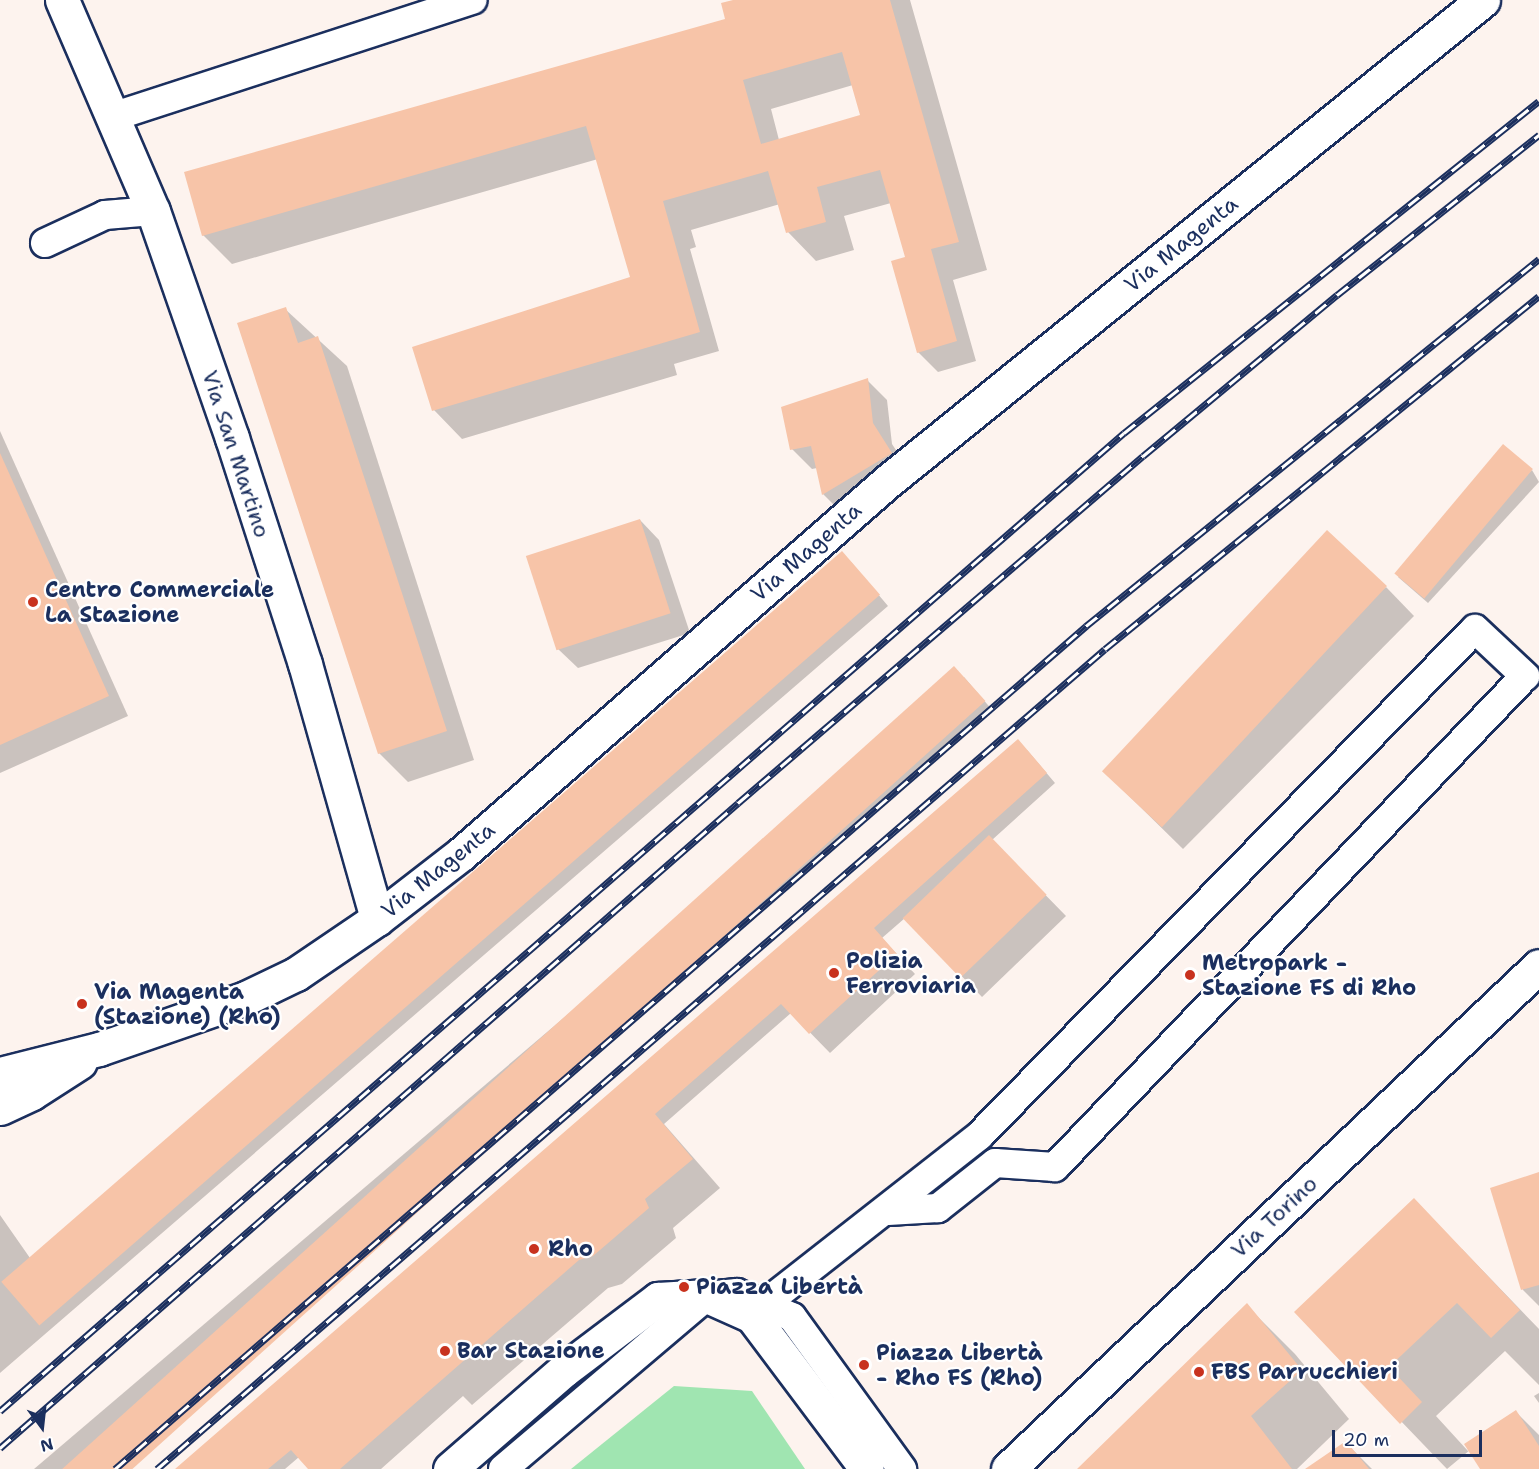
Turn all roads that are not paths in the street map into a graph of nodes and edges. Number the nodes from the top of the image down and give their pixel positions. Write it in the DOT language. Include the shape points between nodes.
graph roads {
  1 [pos="62,0"];
  2 [pos="473,0"];
  3 [pos="1483,0"];
  4 [pos="115,116"];
  5 [pos="153,211"];
  6 [pos="45,243"];
  7 [pos="377,919"];
  8 [pos="1539,966"];
  9 [pos="99,1049"];
  10 [pos="0,1074"];
  11 [pos="0,1108"];
  12 [pos="888,1211"];
  13 [pos="707,1296"];
  14 [pos="766,1303"];
  15 [pos="450,1469"];
  16 [pos="503,1469"];
  17 [pos="867,1469"];
  18 [pos="902,1469"];
  19 [pos="1008,1469"];
  1 -- 4 [label="street, Via San Martino"];
  2 -- 4 [label="lane"];
  3 -- 7 [label="street, Via Magenta" via="888,481 461,854"];
  4 -- 5 [label="street, Via San Martino"];
  5 -- 6 [label="lane" via="105,215"];
  5 -- 7 [label="street, Via San Martino" via="305,664"];
  7 -- 9 [label="street, Via Magenta" via="296,974 246,998"];
  8 -- 19 [label="street, Via Torino"];
  9 -- 10 [label="street, Via Magenta"];
  9 -- 11 [label="street, Via Magenta" via="32,1093"];
  12 -- 12 [label="lane" via="938,1208 995,1163 1055,1167 1525,676 1475,629 979,1136"];
  12 -- 14 [label="lane"];
  13 -- 14 [label="lane" via="737,1293"];
  13 -- 15 [label="street" via="658,1299 564,1370"];
  13 -- 16 [label="lane"];
  13 -- 17 [label="street" via="752,1316"];
  14 -- 18 [label="lane" via="792,1317"];
}
